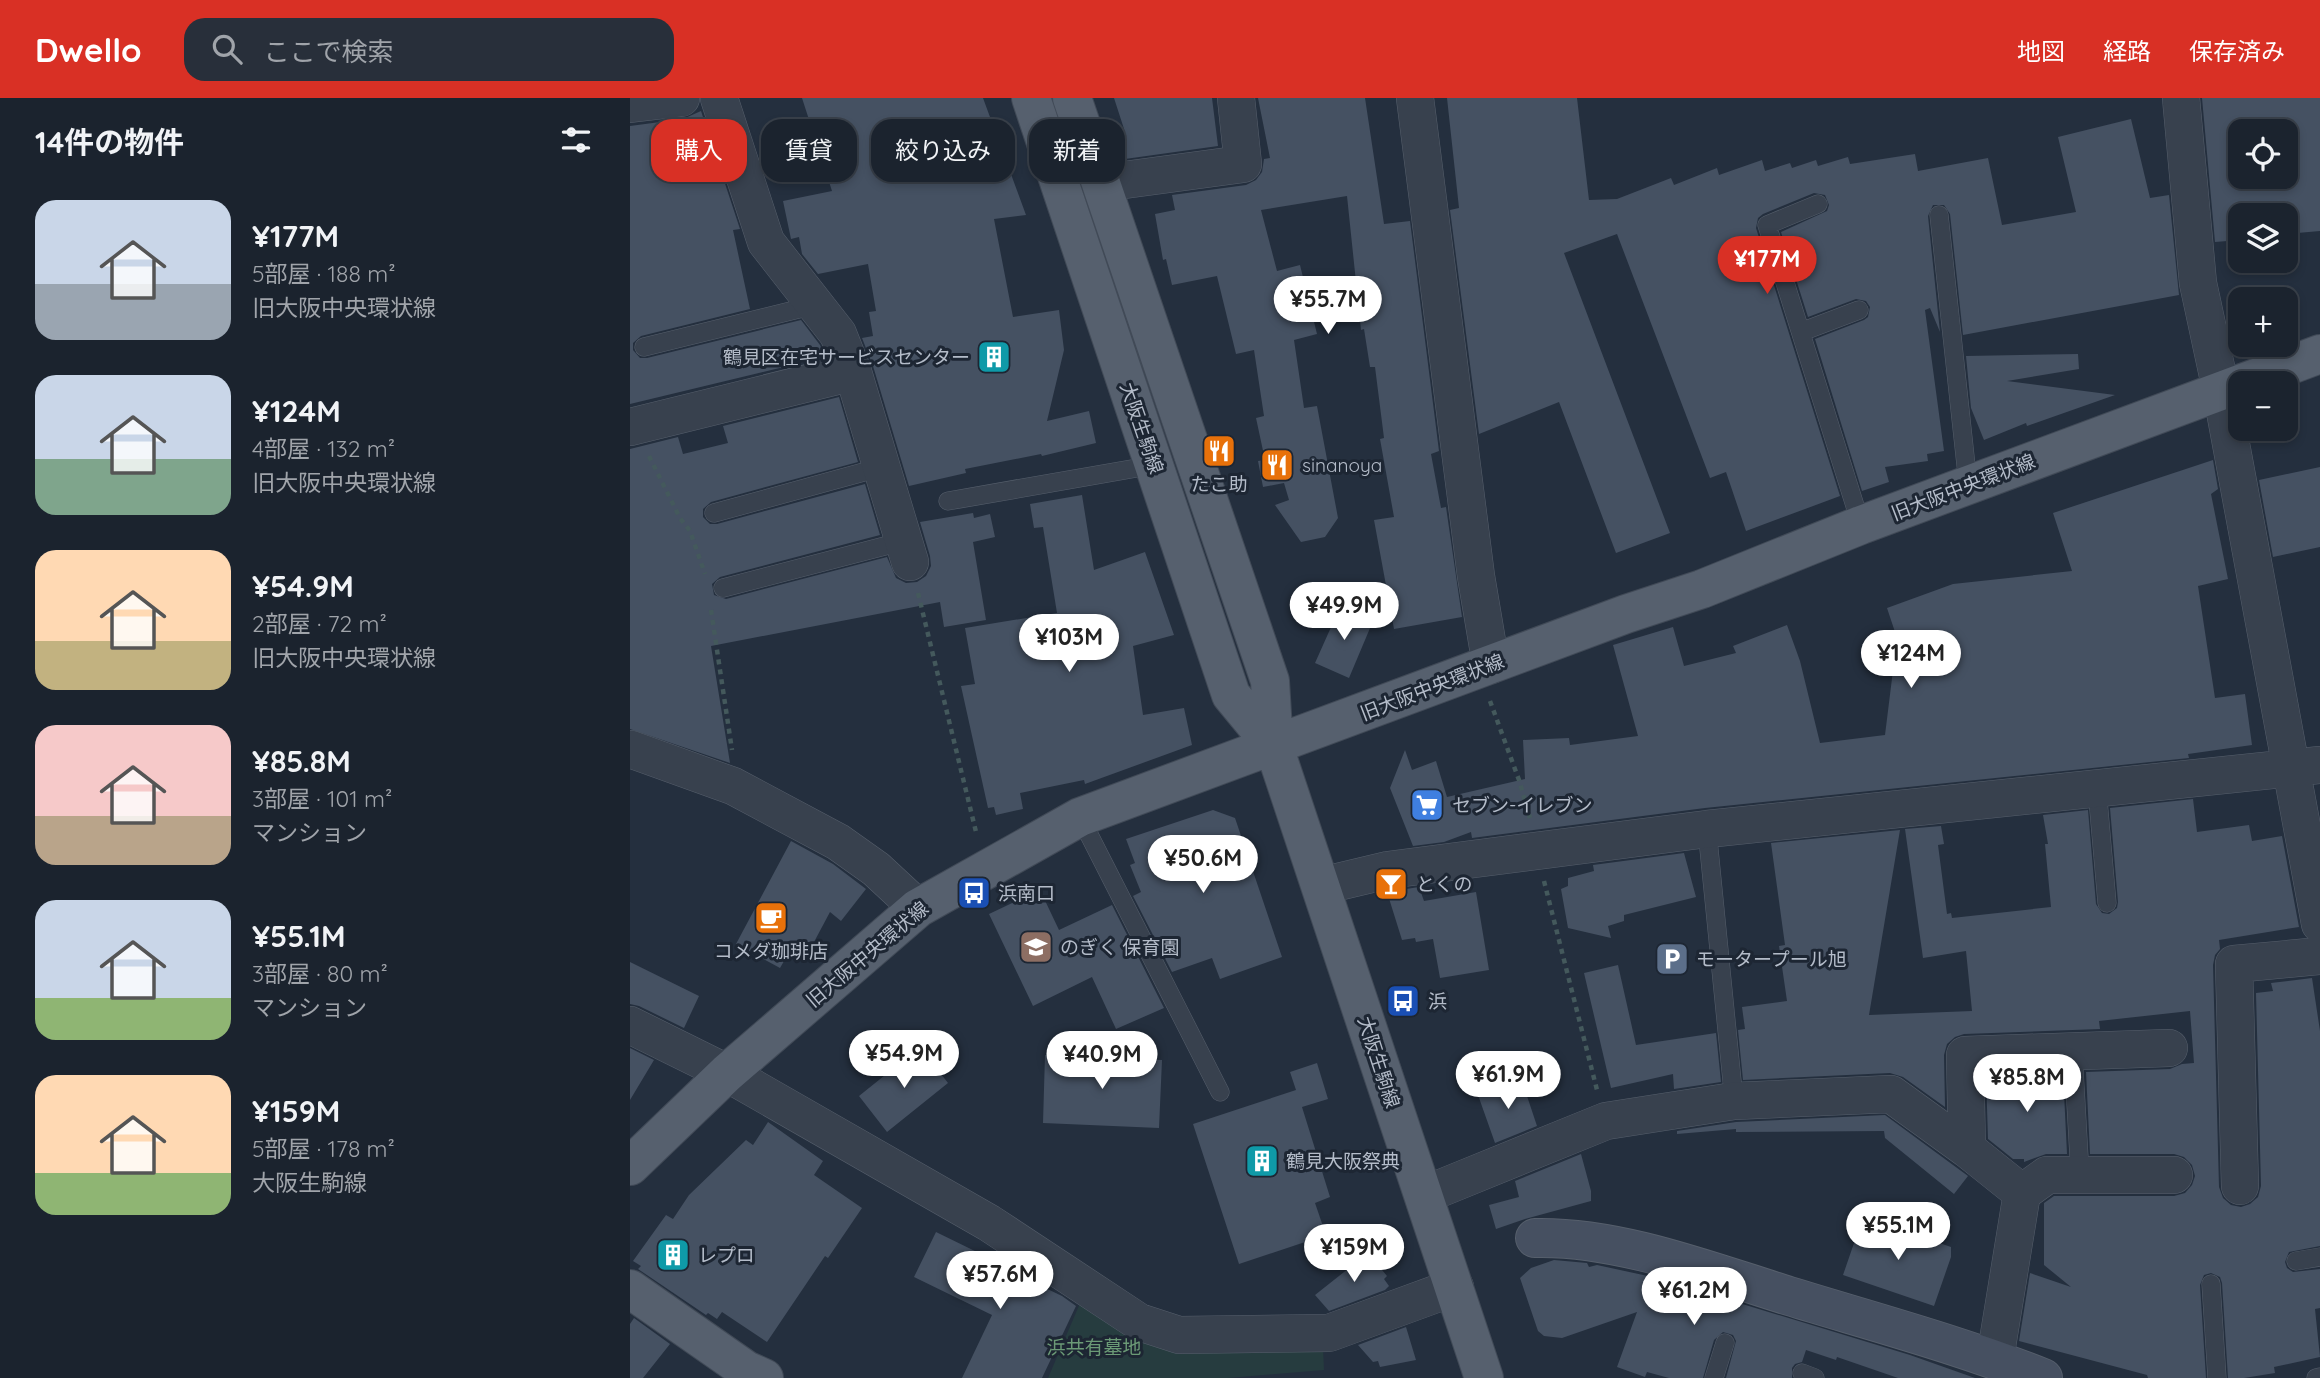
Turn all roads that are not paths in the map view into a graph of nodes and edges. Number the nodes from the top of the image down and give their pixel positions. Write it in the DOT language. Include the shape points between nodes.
graph roads {
  1 [pos="681,98"];
  2 [pos="719,98"];
  3 [pos="1031,98"];
  4 [pos="1072,98"];
  5 [pos="1236,98"];
  6 [pos="1415,98"];
  7 [pos="2181,98"];
  8 [pos="630,104"];
  9 [pos="1102,183"];
  10 [pos="1818,204"];
  11 [pos="1939,215"];
  12 [pos="815,305"];
  13 [pos="1859,310"];
  14 [pos="1801,332"];
  15 [pos="644,347"];
  16 [pos="2320,354"];
  17 [pos="853,372"];
  18 [pos="2221,390"];
  19 [pos="632,427"];
  20 [pos="1154,465"];
  21 [pos="882,467"];
  22 [pos="1968,484"];
  23 [pos="948,501"];
  24 [pos="714,513"];
  25 [pos="1861,524"];
  26 [pos="907,552"];
  27 [pos="723,588"];
  28 [pos="1485,667"];
  29 [pos="1274,747"];
  30 [pos="630,749"];
  31 [pos="2306,766"];
  32 [pos="2097,788"];
  33 [pos="1080,817"];
  34 [pos="1707,829"];
  35 [pos="1321,886"];
  36 [pos="2107,903"];
  37 [pos="918,908"];
  38 [pos="2320,924"];
  39 [pos="2320,956"];
  40 [pos="630,1025"];
  41 [pos="2169,1048"];
  42 [pos="2073,1051"];
  43 [pos="727,1073"];
  44 [pos="1220,1092"];
  45 [pos="1734,1101"];
  46 [pos="1967,1149"];
  47 [pos="630,1166"];
  48 [pos="2080,1175"];
  49 [pos="2174,1175"];
  50 [pos="2241,1186"];
  51 [pos="2022,1193"];
  52 [pos="1424,1195"];
  53 [pos="1535,1238"];
  54 [pos="2320,1257"];
  55 [pos="2296,1261"];
  56 [pos="2211,1284"];
  57 [pos="1455,1287"];
  58 [pos="630,1289"];
  59 [pos="1725,1343"];
  60 [pos="1995,1359"];
  61 [pos="764,1378"];
  62 [pos="1484,1378"];
  63 [pos="1714,1378"];
  64 [pos="2043,1378"];
  65 [pos="2217,1378"];
  1 -- 8 [label="street"];
  2 -- 12 [label="street" via="766,242"];
  3 -- 20 [label="main road, 大阪生駒線"];
  4 -- 9 [label="main road, 大阪生駒線"];
  5 -- 9 [label="street" via="1242,164"];
  6 -- 28 [label="street"];
  7 -- 18 [label="street" via="2198,283"];
  9 -- 29 [label="main road, 大阪生駒線" via="1270,681"];
  10 -- 14 [label="lane" via="1768,225"];
  11 -- 22 [label="lane"];
  12 -- 15 [label="lane"];
  12 -- 17 [label="street" via="838,334"];
  13 -- 14 [label="lane"];
  14 -- 25 [label="lane"];
  16 -- 18 [label="main road, 旧大阪中央環状線"];
  17 -- 19 [label="street"];
  17 -- 21 [label="street"];
  18 -- 22 [label="main road, 旧大阪中央環状線"];
  18 -- 31 [label="street"];
  20 -- 23 [label="lane"];
  20 -- 29 [label="main road, 大阪生駒線" via="1231,695"];
  21 -- 24 [label="lane"];
  21 -- 26 [label="street"];
  22 -- 25 [label="main road, 旧大阪中央環状線"];
  25 -- 28 [label="main road, 旧大阪中央環状線" via="1702,589"];
  26 -- 27 [label="lane"];
  28 -- 29 [label="main road, 旧大阪中央環状線"];
  29 -- 33 [label="main road, 旧大阪中央環状線"];
  29 -- 35 [label="main road, 大阪生駒線"];
  30 -- 37 [label="street" via="738,789 838,842"];
  31 -- 32 [label="street"];
  31 -- 38 [label="street"];
  32 -- 34 [label="street"];
  32 -- 36 [label="lane"];
  33 -- 37 [label="main road, 旧大阪中央環状線"];
  33 -- 44 [label="lane"];
  34 -- 35 [label="street" via="1388,870"];
  34 -- 45 [label="lane"];
  35 -- 52 [label="main road, 大阪生駒線"];
  37 -- 43 [label="main road, 旧大阪中央環状線"];
  39 -- 50 [label="street" via="2234,964"];
  40 -- 43 [label="street"];
  41 -- 42 [label="street"];
  42 -- 46 [label="street" via="1965,1055"];
  42 -- 48 [label="lane"];
  43 -- 47 [label="main road, 旧大阪中央環状線"];
  43 -- 57 [label="street" via="989,1223 1139,1322 1179,1335 1329,1333"];
  45 -- 46 [label="street" via="1891,1094"];
  45 -- 52 [label="street" via="1606,1121"];
  46 -- 51 [label="street"];
  48 -- 49 [label="street"];
  48 -- 51 [label="street" via="2047,1175"];
  51 -- 60 [label="street"];
  52 -- 57 [label="main road, 大阪生駒線"];
  53 -- 60 [label="street" via="1651,1253"];
  54 -- 55 [label="lane"];
  56 -- 65 [label="lane"];
  57 -- 62 [label="main road, 大阪生駒線"];
  58 -- 61 [label="main road"];
  59 -- 63 [label="lane"];
  60 -- 64 [label="street"];
}
